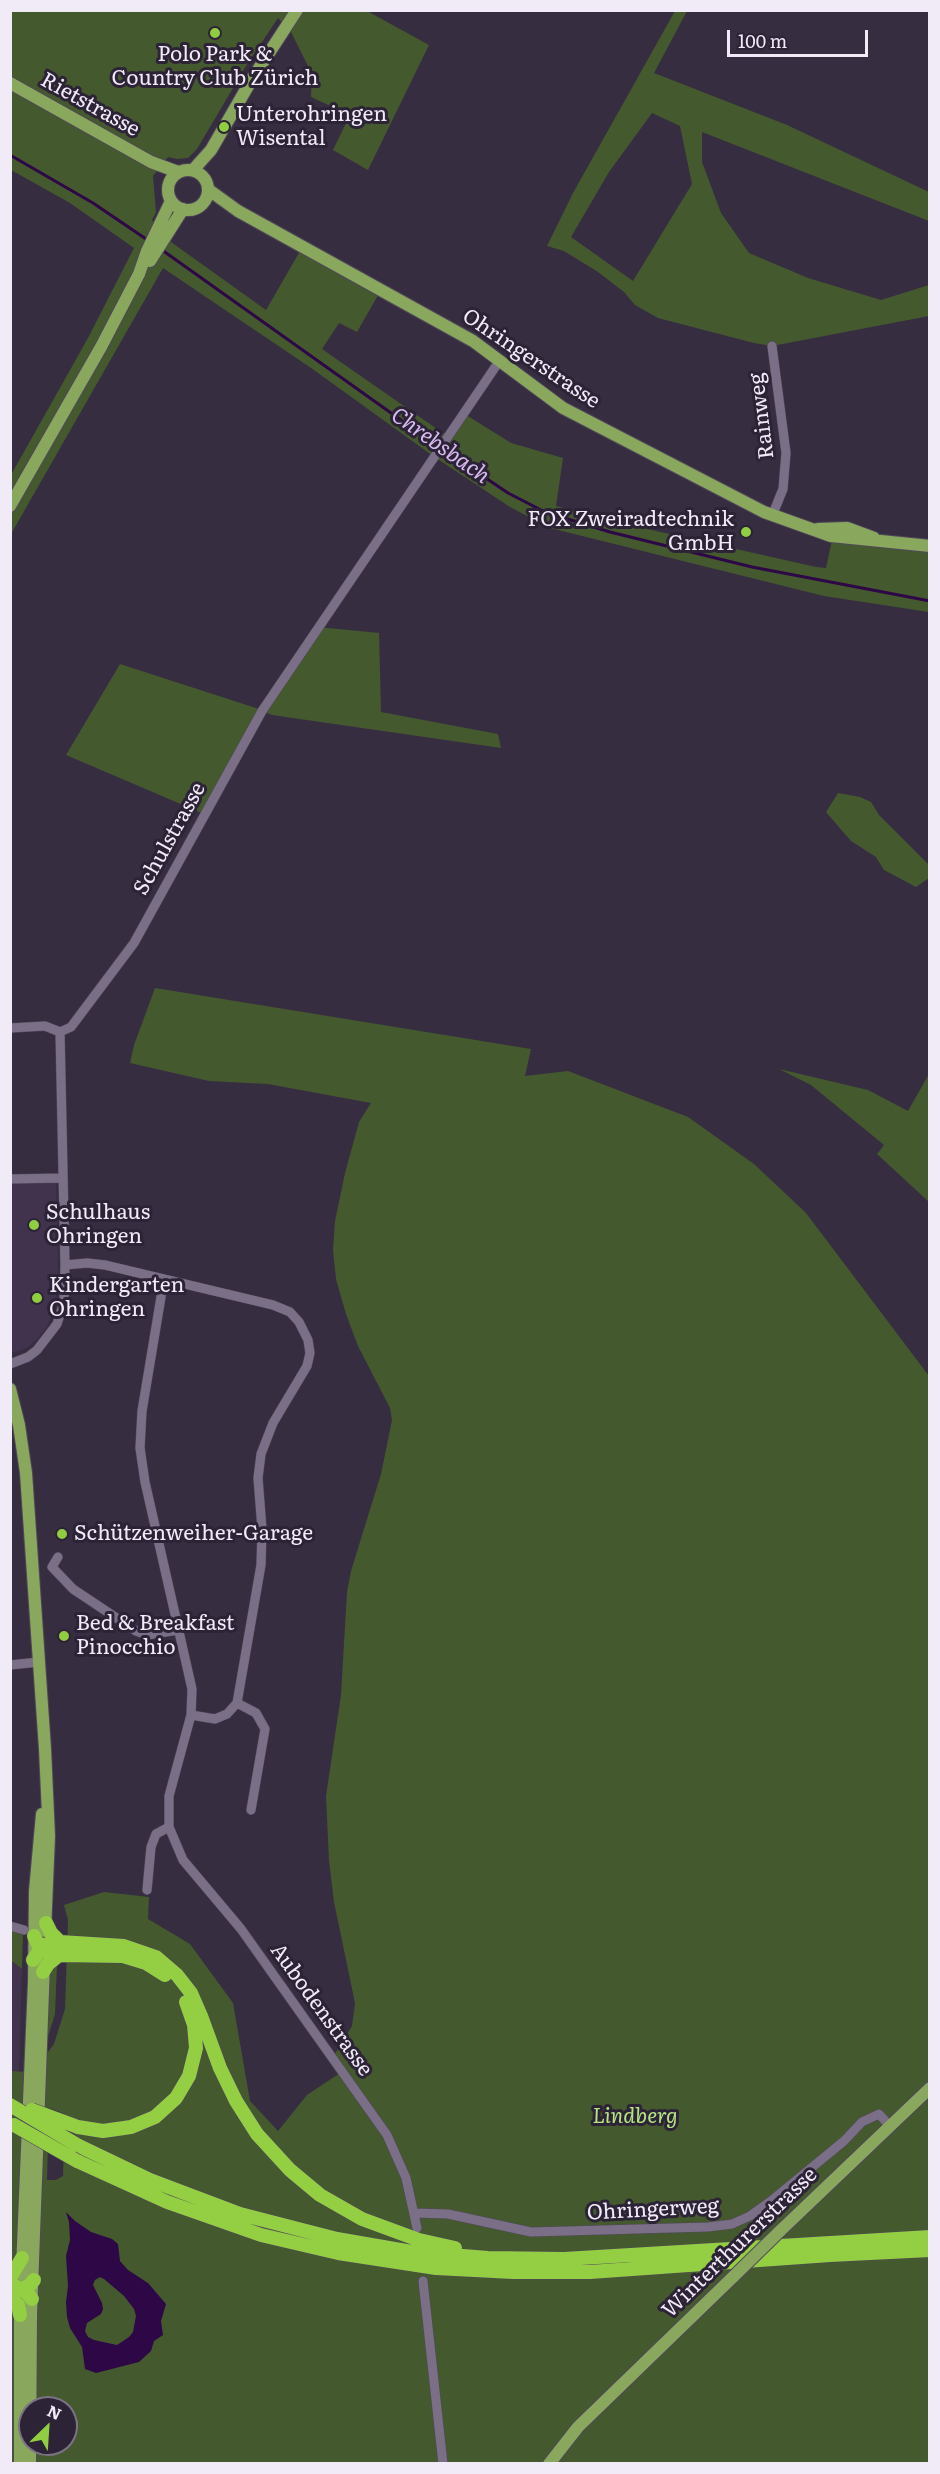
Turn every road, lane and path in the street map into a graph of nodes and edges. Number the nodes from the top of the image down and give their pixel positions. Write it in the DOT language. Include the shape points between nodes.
graph roads {
  1 [pos="297,10"];
  2 [pos="10,83"];
  3 [pos="211,150"];
  4 [pos="151,162"];
  5 [pos="193,170"];
  6 [pos="178,172"];
  7 [pos="169,183"];
  8 [pos="207,184"];
  9 [pos="171,201"];
  10 [pos="202,205"];
  11 [pos="183,209"];
  12 [pos="238,211"];
  13 [pos="158,238"];
  14 [pos="772,346"];
  15 [pos="500,360"];
  16 [pos="10,506"];
  17 [pos="772,516"];
  18 [pos="930,546"];
  19 [pos="10,1028"];
  20 [pos="60,1032"];
  21 [pos="62,1178"];
  22 [pos="10,1179"];
  23 [pos="65,1265"];
  24 [pos="165,1279"];
  25 [pos="10,1364"];
  26 [pos="10,1389"];
  27 [pos="58,1557"];
  28 [pos="178,1630"];
  29 [pos="39,1662"];
  30 [pos="10,1665"];
  31 [pos="237,1704"];
  32 [pos="191,1715"];
  33 [pos="46,1774"];
  34 [pos="251,1810"];
  35 [pos="169,1827"];
  36 [pos="147,1890"];
  37 [pos="46,1923"];
  38 [pos="10,1926"];
  39 [pos="37,1945"];
  40 [pos="60,1949"];
  41 [pos="44,1972"];
  42 [pos="930,2088"];
  43 [pos="10,2100"];
  44 [pos="10,2105"];
  45 [pos="12,2124"];
  46 [pos="889,2125"];
  47 [pos="415,2213"];
  48 [pos="417,2228"];
  49 [pos="930,2236"];
  50 [pos="930,2250"];
  51 [pos="22,2258"];
  52 [pos="507,2259"];
  53 [pos="10,2278"];
  54 [pos="34,2280"];
  55 [pos="423,2281"];
  56 [pos="13,2291"];
  57 [pos="32,2299"];
  58 [pos="20,2315"];
  59 [pos="20,2463"];
  60 [pos="30,2463"];
  61 [pos="442,2463"];
  62 [pos="549,2463"];
  1 -- 3 [label="main road"];
  2 -- 4 [label="main road, Rietstrasse"];
  3 -- 5 [label="main road"];
  3 -- 8 [label="main road"];
  4 -- 6 [label="main road, Rietstrasse"];
  4 -- 7 [label="main road, Rietstrasse"];
  5 -- 6 [label="main road"];
  5 -- 8 [label="main road"];
  6 -- 7 [label="main road"];
  7 -- 9 [label="main road"];
  8 -- 10 [label="main road"];
  8 -- 12 [label="main road, Ohringerstrasse"];
  9 -- 11 [label="main road"];
  9 -- 13 [label="main road"];
  10 -- 11 [label="main road" via="193,210"];
  10 -- 12 [label="main road, Ohringerstrasse"];
  11 -- 13 [label="main road"];
  12 -- 15 [label="main road, Ohringerstrasse" via="440,322"];
  13 -- 16 [label="main road"];
  14 -- 17 [label="street, Rainweg" via="786,453 783,489"];
  15 -- 17 [label="main road, Ohringerstrasse" via="563,408"];
  15 -- 20 [label="street, Schulstrasse" via="262,711 134,943 71,1027"];
  17 -- 18 [label="main road, Ohringerstrasse" via="838,538"];
  19 -- 20 [label="street" via="45,1026"];
  20 -- 21 [label="street"];
  21 -- 22 [label="street"];
  21 -- 23 [label="street"];
  23 -- 24 [label="street" via="105,1265"];
  23 -- 25 [label="street" via="57,1324 37,1350"];
  24 -- 28 [label="street, Aubodenstrasse" via="142,1411 140,1448"];
  24 -- 31 [label="street" via="291,1312 308,1340 307,1366 273,1422 261,1454 261,1565"];
  26 -- 29 [label="main road" via="26,1473"];
  27 -- 28 [label="street" via="52,1567 73,1589 136,1631 147,1635"];
  28 -- 32 [label="street, Aubodenstrasse" via="192,1689"];
  29 -- 30 [label="street"];
  29 -- 33 [label="main road"];
  31 -- 32 [label="street" via="215,1719"];
  31 -- 34 [label="street" via="256,1713 265,1729"];
  32 -- 35 [label="street, Aubodenstrasse" via="169,1796"];
  33 -- 37 [label="main road"];
  33 -- 39 [label="main road" via="37,1860"];
  35 -- 36 [label="street" via="156,1834 151,1847"];
  35 -- 47 [label="street, Aubodenstrasse" via="183,1860 241,1929 382,2126 404,2170"];
  37 -- 39 [label="main road"];
  37 -- 40 [label="highway"];
  38 -- 39 [label="street"];
  39 -- 40 [label="highway"];
  39 -- 41 [label="main road"];
  39 -- 51 [label="main road"];
  40 -- 41 [label="highway"];
  40 -- 43 [label="highway, bridge" via="123,1956 152,1966 168,1978 183,1996 193,2020 193,2062 176,2098 149,2120 125,2129 78,2127"];
  40 -- 52 [label="highway" via="131,1947 156,1957 177,1975 194,2000 225,2079 249,2123 281,2161 320,2194 356,2216 401,2235"];
  41 -- 54 [label="main road"];
  42 -- 46 [label="main road, Winterthurerstrasse"];
  44 -- 52 [label="highway, bridge" via="77,2145 172,2190 225,2209 289,2228 404,2251"];
  45 -- 50 [label="highway, bridge" via="77,2161 167,2202 252,2232 331,2252 436,2268 590,2272"];
  46 -- 47 [label="street, Ohringerweg" via="879,2115 862,2122 771,2201 732,2224 531,2232 448,2214"];
  46 -- 62 [label="main road, Winterthurerstrasse, bridge" via="578,2427"];
  47 -- 48 [label="street, Aubodenstrasse"];
  49 -- 52 [label="highway" via="606,2257"];
  51 -- 53 [label="highway"];
  51 -- 56 [label="main road"];
  54 -- 56 [label="highway"];
  54 -- 57 [label="main road"];
  55 -- 61 [label="street"];
  56 -- 57 [label="highway"];
  56 -- 58 [label="highway"];
  57 -- 60 [label="main road"];
  58 -- 59 [label="main road"];
}
